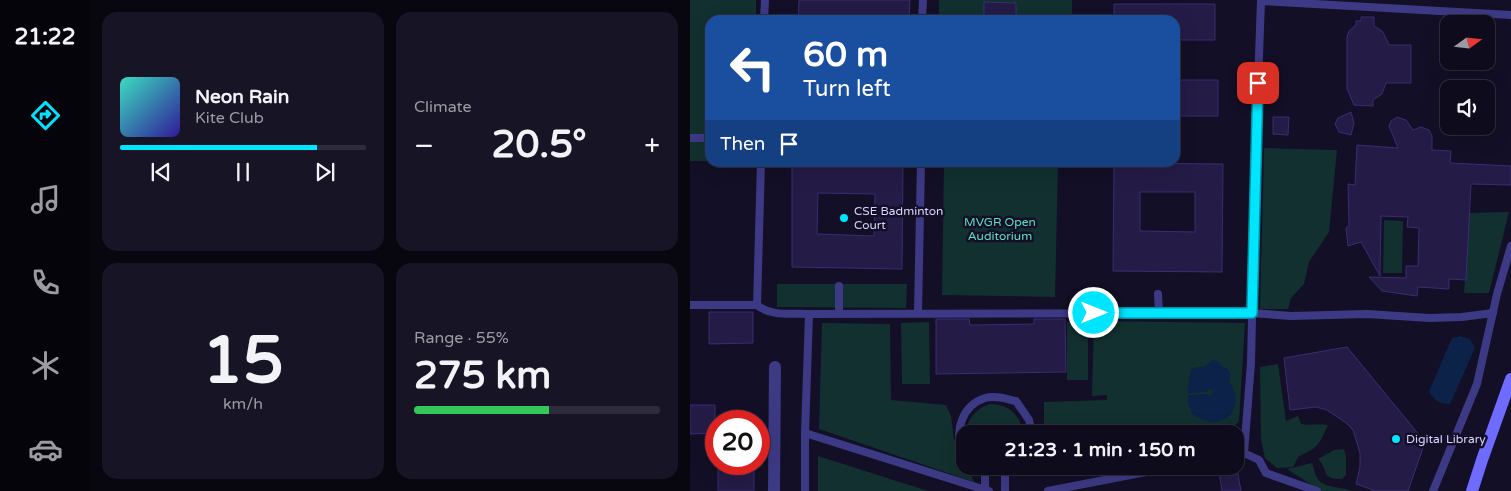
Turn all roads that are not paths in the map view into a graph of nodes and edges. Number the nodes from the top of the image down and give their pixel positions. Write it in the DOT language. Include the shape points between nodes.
graph roads {
  1 [pos="765,0"];
  2 [pos="923,0"];
  3 [pos="1261,1"];
  4 [pos="764,15"];
  5 [pos="922,15"];
  6 [pos="1511,16"];
  7 [pos="690,138"];
  8 [pos="705,138"];
  9 [pos="761,167"];
  10 [pos="921,167"];
  11 [pos="1511,246"];
  12 [pos="839,286"];
  13 [pos="1158,294"];
  14 [pos="757,305"];
  15 [pos="690,306"];
  16 [pos="1159,312"];
  17 [pos="839,313"];
  18 [pos="918,313"];
  19 [pos="1252,313"];
  20 [pos="1493,313"];
  21 [pos="809,314"];
  22 [pos="775,367"];
  23 [pos="1511,379"];
  24 [pos="960,425"];
  25 [pos="1030,425"];
  26 [pos="805,433"];
  27 [pos="1244,453"];
  28 [pos="984,475"];
  29 [pos="1007,475"];
  30 [pos="1131,475"];
  31 [pos="986,490"];
  32 [pos="774,491"];
  33 [pos="805,491"];
  34 [pos="1005,491"];
  35 [pos="1048,491"];
  36 [pos="1317,491"];
  37 [pos="1433,491"];
  38 [pos="1472,491"];
  1 -- 4 [label="lane"];
  2 -- 5 [label="lane"];
  3 -- 6 [label="lane"];
  3 -- 19 [label="lane"];
  7 -- 8 [label="lane"];
  9 -- 14 [label="lane"];
  10 -- 18 [label="lane"];
  11 -- 20 [label="lane"];
  12 -- 17 [label="lane"];
  13 -- 16 [label="lane"];
  14 -- 15 [label="lane"];
  14 -- 21 [label="lane" via="773,313"];
  16 -- 18 [label="lane"];
  16 -- 19 [label="lane"];
  17 -- 18 [label="lane"];
  17 -- 21 [label="lane"];
  19 -- 20 [label="lane" via="1430,318"];
  19 -- 27 [label="lane"];
  20 -- 37 [label="lane" via="1477,384"];
  21 -- 26 [label="lane"];
  22 -- 32 [label="street"];
  23 -- 38 [label="street"];
  24 -- 25 [label="lane" via="968,409 976,402 997,397 1016,401"];
  26 -- 31 [label="lane"];
  26 -- 33 [label="lane"];
  27 -- 36 [label="lane" via="1258,460 1266,473"];
  28 -- 31 [label="lane"];
  29 -- 34 [label="lane"];
  30 -- 35 [label="lane"];
}
